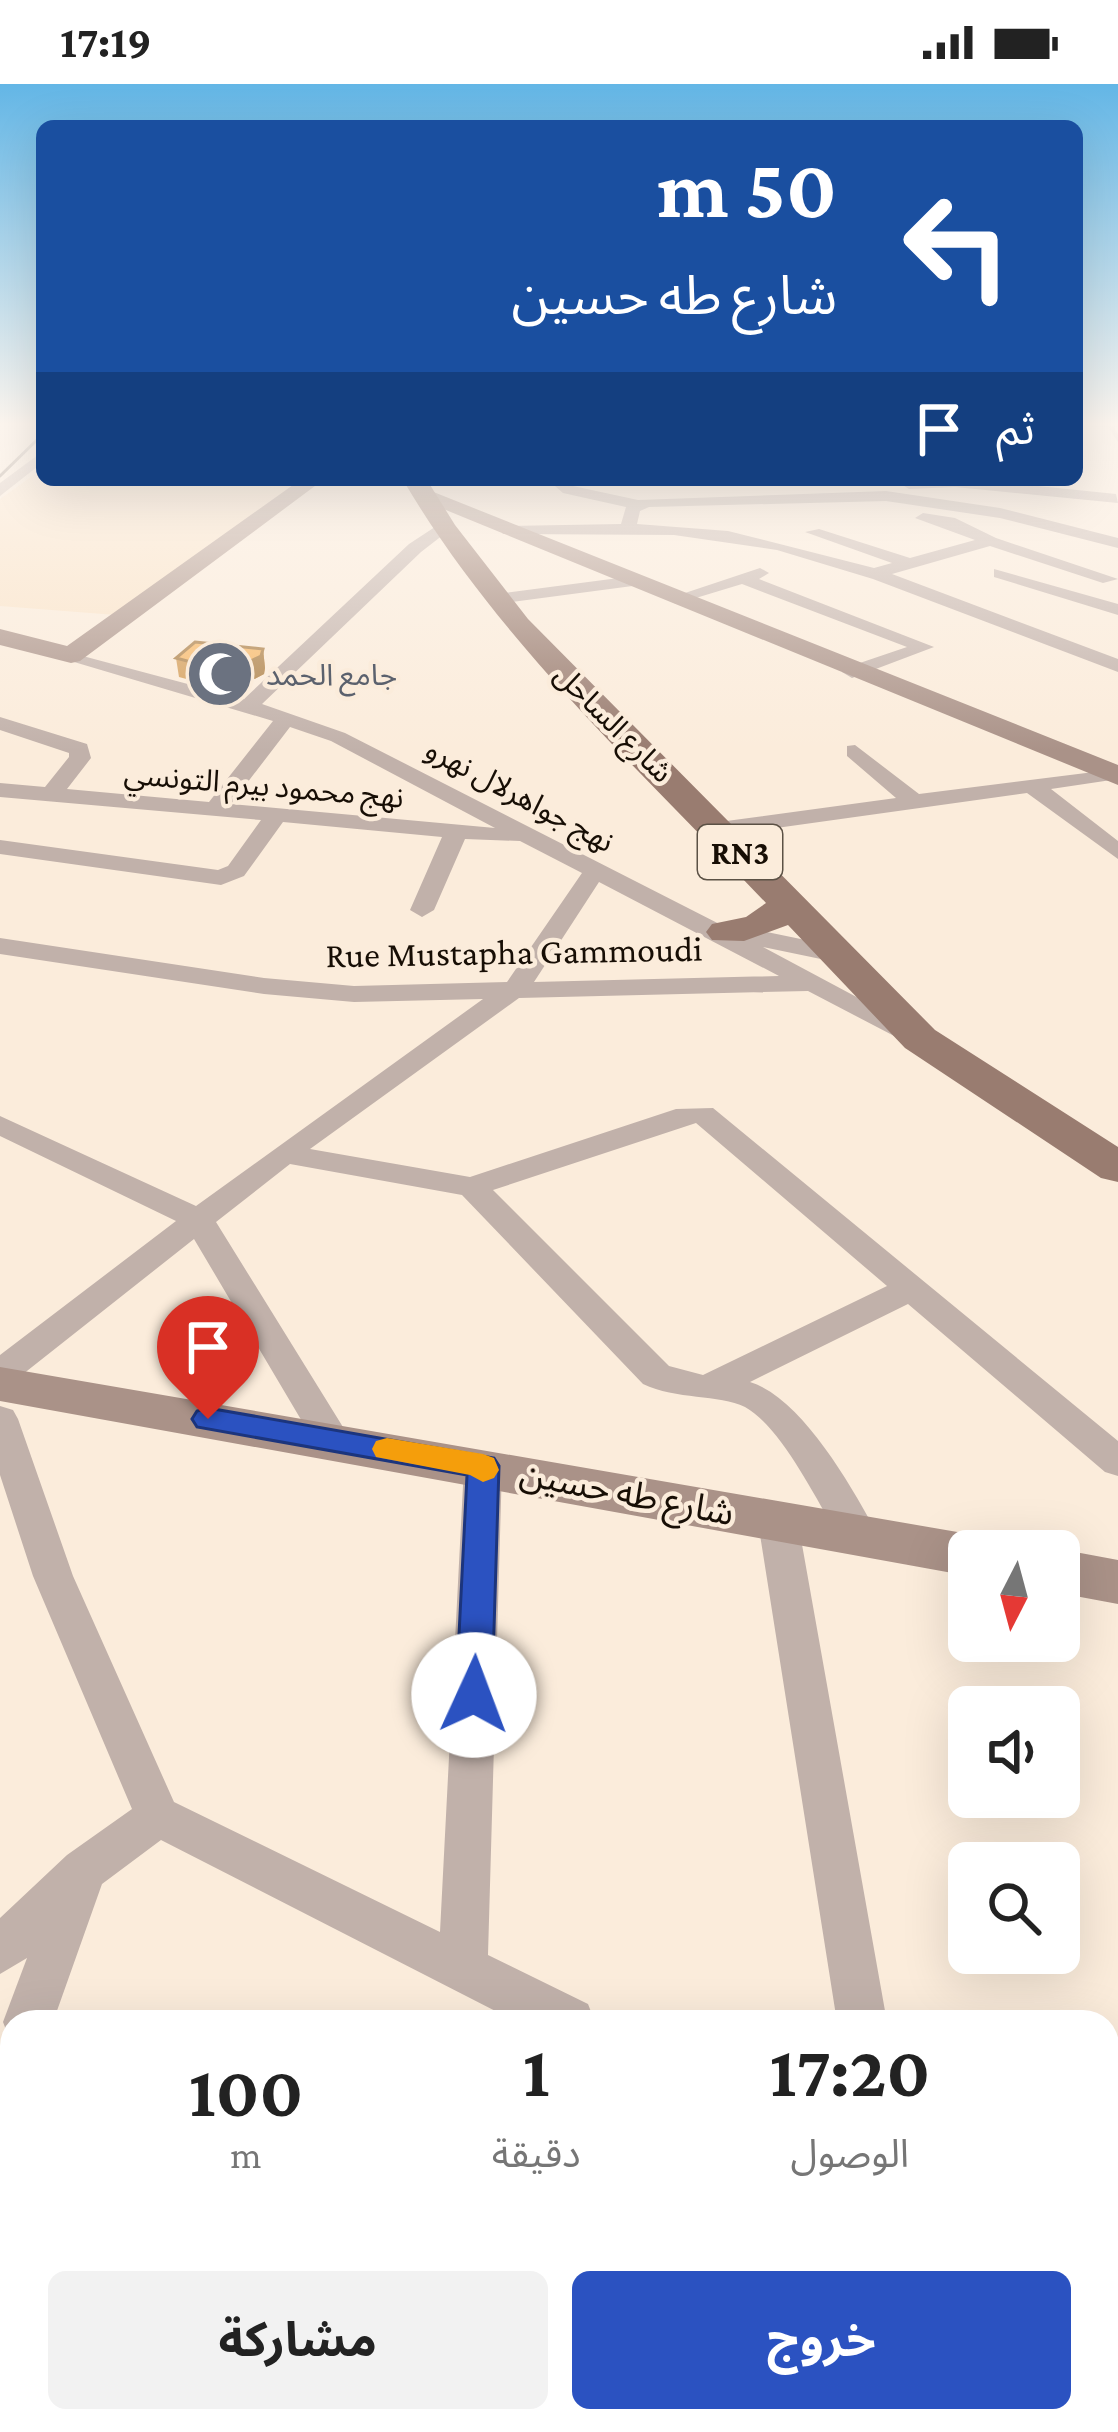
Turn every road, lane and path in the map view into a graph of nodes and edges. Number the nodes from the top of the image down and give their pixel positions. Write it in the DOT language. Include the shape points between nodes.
graph roads {
  1 [pos="243,532"];
  2 [pos="436,532"];
  3 [pos="477,532"];
  4 [pos="512,532"];
  5 [pos="658,532"];
  6 [pos="813,532"];
  7 [pos="915,532"];
  8 [pos="971,532"];
  9 [pos="1073,532"];
  10 [pos="438,539"];
  11 [pos="990,541"];
  12 [pos="1118,543"];
  13 [pos="861,548"];
  14 [pos="812,557"];
  15 [pos="908,563"];
  16 [pos="1000,573"];
  17 [pos="869,575"];
  18 [pos="741,578"];
  19 [pos="1113,578"];
  20 [pos="634,580"];
  21 [pos="1058,590"];
  22 [pos="496,599"];
  23 [pos="676,599"];
  24 [pos="1118,610"];
  25 [pos="0,637"];
  26 [pos="70,656"];
  27 [pos="1118,666"];
  28 [pos="852,672"];
  29 [pos="248,706"];
  30 [pos="287,718"];
  31 [pos="0,723"];
  32 [pos="855,751"];
  33 [pos="1115,775"];
  34 [pos="1031,785"];
  35 [pos="0,790"];
  36 [pos="50,796"];
  37 [pos="912,800"];
  38 [pos="213,812"];
  39 [pos="275,817"];
  40 [pos="719,829"];
  41 [pos="456,832"];
  42 [pos="524,837"];
  43 [pos="0,847"];
  44 [pos="1118,852"];
  45 [pos="594,872"];
  46 [pos="785,904"];
  47 [pos="422,910"];
  48 [pos="715,930"];
  49 [pos="0,946"];
  50 [pos="828,969"];
  51 [pos="516,988"];
  52 [pos="0,1125"];
  53 [pos="284,1154"];
  54 [pos="1118,1168"];
  55 [pos="472,1186"];
  56 [pos="199,1220"];
  57 [pos="908,1290"];
  58 [pos="0,1373"];
  59 [pos="0,1384"];
  60 [pos="707,1388"];
  61 [pos="0,1419"];
  62 [pos="332,1440"];
  63 [pos="1118,1462"];
  64 [pos="483,1466"];
  65 [pos="778,1522"];
  66 [pos="858,1535"];
  67 [pos="948,1551"];
  68 [pos="1080,1575"];
  69 [pos="1118,1582"];
  70 [pos="158,1816"];
  71 [pos="83,1870"];
  72 [pos="0,1951"];
  73 [pos="463,1971"];
  74 [pos="32,2010"];
  75 [pos="545,2010"];
  76 [pos="860,2010"];
  1 -- 26 [label="street"];
  2 -- 10 [label="main road, شارع الساحل / RN3"];
  3 -- 10 [label="main road"];
  4 -- 20 [label="street"];
  5 -- 14 [label="street" via="724,535"];
  6 -- 13 [label="street"];
  7 -- 13 [label="street"];
  8 -- 11 [label="street"];
  9 -- 12 [label="street"];
  10 -- 22 [label="main road, شارع الساحل / RN3"];
  10 -- 29 [label="street"];
  11 -- 15 [label="street"];
  11 -- 19 [label="street"];
  13 -- 15 [label="street"];
  14 -- 17 [label="street"];
  14 -- 18 [label="street"];
  15 -- 17 [label="street"];
  16 -- 21 [label="street"];
  17 -- 27 [label="street"];
  18 -- 23 [label="street"];
  18 -- 28 [label="street" via="925,647"];
  19 -- 21 [label="street"];
  20 -- 22 [label="street"];
  20 -- 23 [label="street"];
  21 -- 24 [label="street"];
  22 -- 40 [label="main road, شارع الساحل / RN3"];
  23 -- 28 [label="street"];
  25 -- 26 [label="street"];
  26 -- 29 [label="street, نهج جواهرلال نهرو"];
  28 -- 33 [label="street"];
  29 -- 30 [label="street, نهج جواهرلال نهرو"];
  30 -- 38 [label="street"];
  30 -- 42 [label="street, نهج جواهرلال نهرو"];
  31 -- 36 [label="street" via="82,753"];
  32 -- 37 [label="street"];
  33 -- 34 [label="street"];
  34 -- 37 [label="street"];
  34 -- 44 [label="street"];
  35 -- 36 [label="street, نهج محمود بيرم التونسي"];
  36 -- 38 [label="street, نهج محمود بيرم التونسي"];
  37 -- 40 [label="street"];
  38 -- 39 [label="street, نهج محمود بيرم التونسي"];
  39 -- 41 [label="street, نهج محمود بيرم التونسي"];
  39 -- 43 [label="street" via="236,871 221,878"];
  40 -- 46 [label="main road, شارع الساحل / RN3"];
  41 -- 42 [label="street, نهج محمود بيرم التونسي"];
  41 -- 47 [label="street"];
  42 -- 45 [label="street, نهج جواهرلال نهرو"];
  45 -- 48 [label="street, نهج جواهرلال نهرو"];
  45 -- 51 [label="street"];
  46 -- 48 [label="main road" via="764,924"];
  46 -- 50 [label="main road, شارع الساحل / RN3"];
  48 -- 50 [label="street, نهج جواهرلال نهرو"];
  49 -- 51 [label="street, Rue Mustapha Gammoudi" via="315,992"];
  50 -- 51 [label="street, Rue Mustapha Gammoudi"];
  50 -- 54 [label="main road, شارع الساحل / RN3"];
  51 -- 53 [label="street"];
  52 -- 56 [label="street"];
  53 -- 55 [label="street"];
  53 -- 56 [label="street"];
  55 -- 57 [label="street" via="703,1114"];
  55 -- 60 [label="street" via="656,1375"];
  56 -- 58 [label="street"];
  56 -- 62 [label="street"];
  57 -- 60 [label="street"];
  57 -- 63 [label="street"];
  59 -- 62 [label="street, شارع طه حسين"];
  60 -- 66 [label="street" via="767,1405"];
  61 -- 70 [label="street" via="52,1576"];
  62 -- 64 [label="street, شارع طه حسين"];
  64 -- 65 [label="street, شارع طه حسين"];
  64 -- 73 [label="street"];
  65 -- 66 [label="street, شارع طه حسين"];
  65 -- 76 [label="street"];
  66 -- 67 [label="street, شارع طه حسين"];
  68 -- 69 [label="street"];
  70 -- 71 [label="street"];
  70 -- 73 [label="street"];
  71 -- 72 [label="street"];
  71 -- 74 [label="street"];
  73 -- 75 [label="street"];
}
